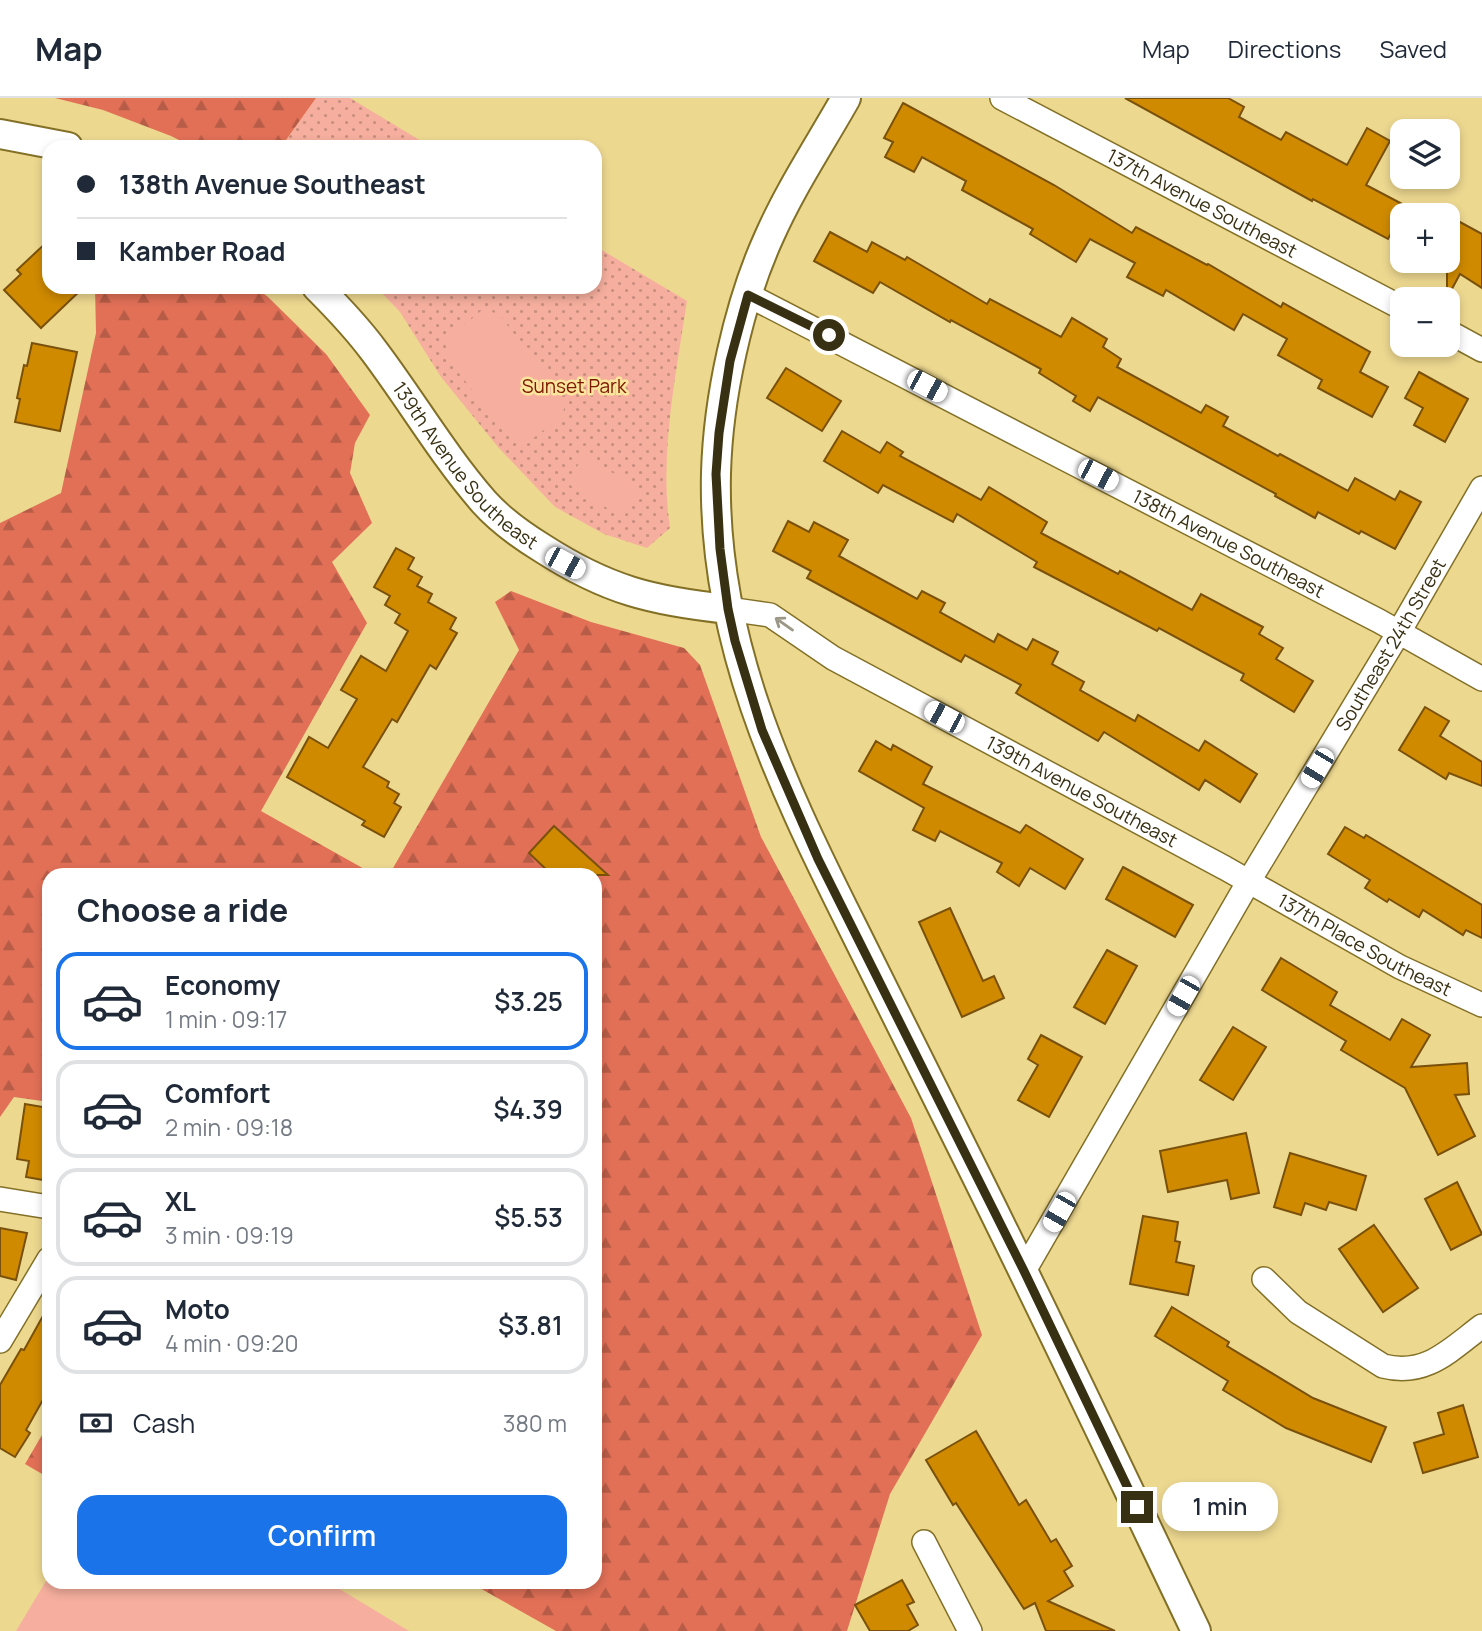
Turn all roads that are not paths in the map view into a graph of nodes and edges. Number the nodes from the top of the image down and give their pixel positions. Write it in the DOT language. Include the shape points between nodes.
graph roads {
  1 [pos="846,98"];
  2 [pos="1002,98"];
  3 [pos="0,134"];
  4 [pos="42,142"];
  5 [pos="323,294"];
  6 [pos="748,295"];
  7 [pos="1390,302"];
  8 [pos="1460,338"];
  9 [pos="1482,350"];
  10 [pos="1482,488"];
  11 [pos="728,609"];
  12 [pos="1399,632"];
  13 [pos="1482,679"];
  14 [pos="1249,881"];
  15 [pos="1482,1004"];
  16 [pos="0,1199"];
  17 [pos="42,1206"];
  18 [pos="42,1270"];
  19 [pos="1024,1271"];
  20 [pos="1265,1279"];
  21 [pos="1482,1326"];
  22 [pos="2,1334"];
  23 [pos="924,1542"];
  24 [pos="970,1631"];
  25 [pos="1196,1631"];
  1 -- 6 [label="street" via="769,237"];
  2 -- 7 [label="street, 137th Avenue Southeast"];
  3 -- 4 [label="street"];
  5 -- 11 [label="street, 139th Avenue Southeast" via="373,350 484,502 512,528 565,563 631,593"];
  6 -- 11 [label="street" via="730,361 716,474"];
  6 -- 12 [label="street, 138th Avenue Southeast"];
  8 -- 9 [label="street"];
  10 -- 12 [label="street, Southeast 24th Street"];
  14 -- 11 [label="street, 139th Avenue Southeast, one-way" via="833,658 770,615"];
  11 -- 19 [label="street" via="762,730 818,859"];
  12 -- 13 [label="street, 138th Avenue Southeast"];
  12 -- 14 [label="street, Southeast 24th Street"];
  14 -- 15 [label="street, 137th Place Southeast" via="1400,967"];
  14 -- 19 [label="street, Southeast 24th Street"];
  16 -- 17 [label="street"];
  18 -- 22 [label="street"];
  19 -- 25 [label="street"];
  20 -- 21 [label="street" via="1298,1312 1384,1366 1399,1370 1434,1361"];
  23 -- 24 [label="street"];
}
